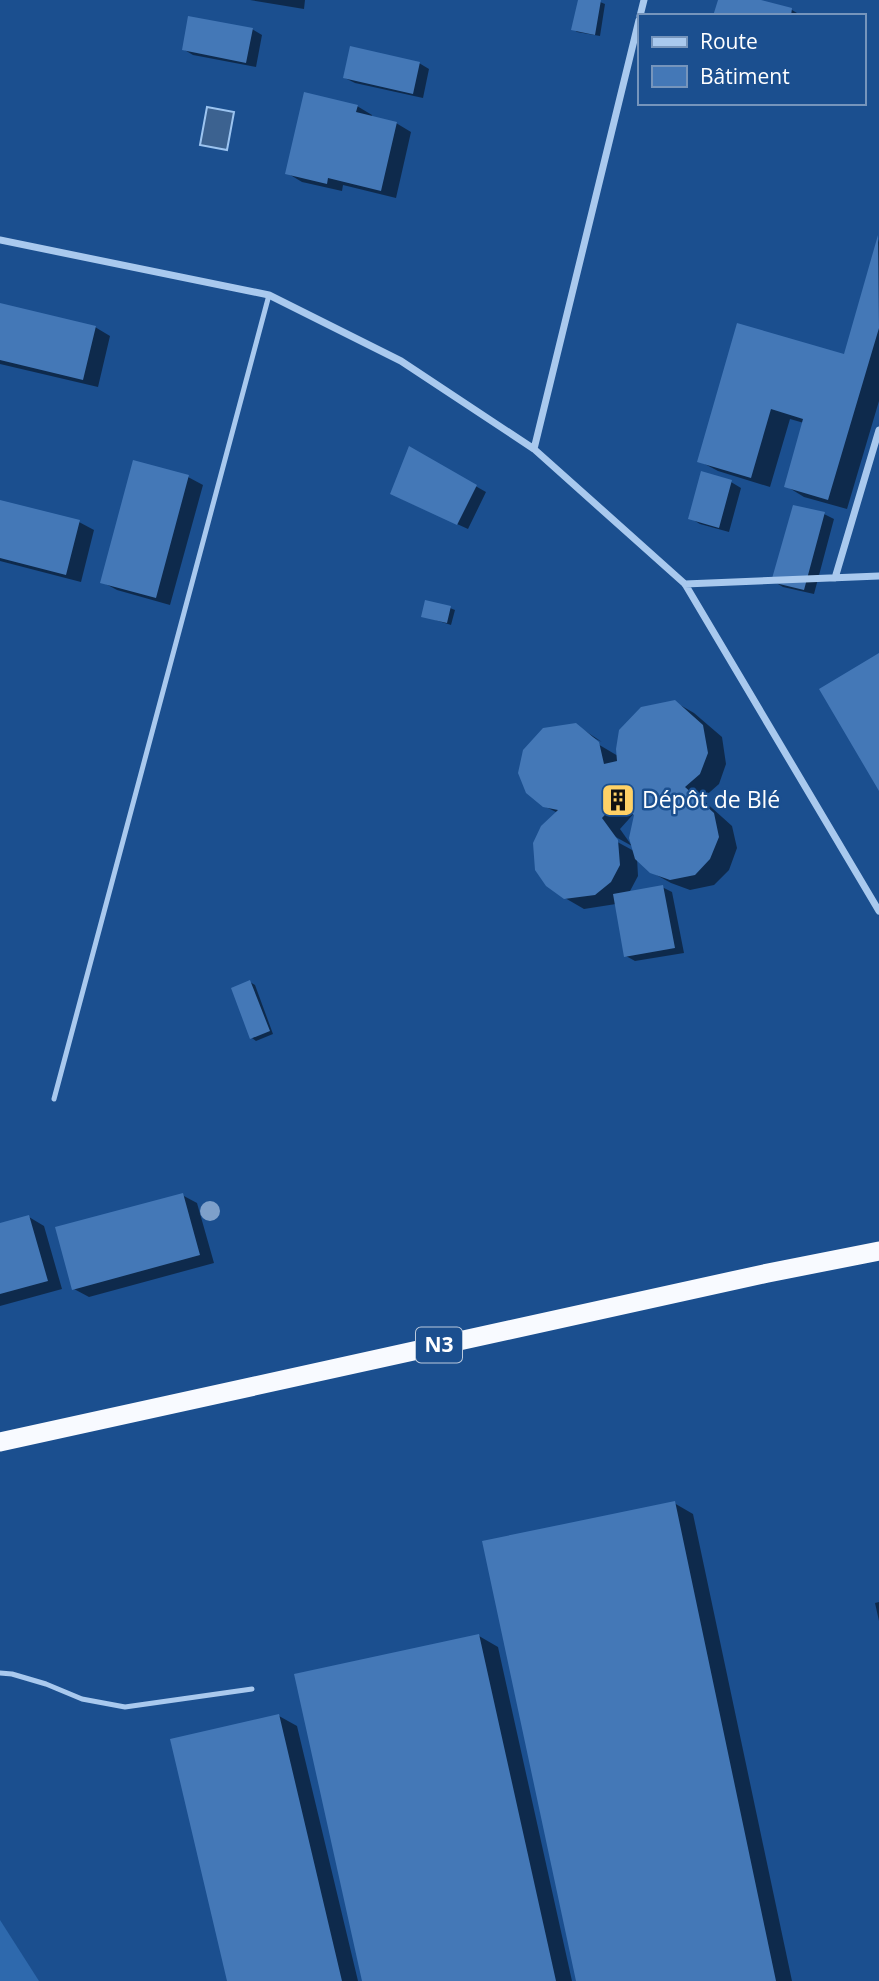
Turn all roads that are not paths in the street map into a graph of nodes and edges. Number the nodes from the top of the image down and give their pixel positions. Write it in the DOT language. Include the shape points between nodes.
graph roads {
  1 [pos="638,26"];
  2 [pos="0,240"];
  3 [pos="269,295"];
  4 [pos="879,430"];
  5 [pos="534,449"];
  6 [pos="879,576"];
  7 [pos="835,578"];
  8 [pos="685,584"];
  9 [pos="879,911"];
  10 [pos="54,1099"];
  11 [pos="879,1251"];
  12 [pos="0,1443"];
  13 [pos="0,1674"];
  14 [pos="251,1689"];
  1 -- 5 [label="street"];
  2 -- 3 [label="street"];
  3 -- 5 [label="street" via="401,361"];
  3 -- 10 [label="lane"];
  4 -- 7 [label="street"];
  5 -- 8 [label="street"];
  6 -- 7 [label="street"];
  7 -- 8 [label="street"];
  8 -- 9 [label="street"];
  11 -- 12 [label="highway, N3"];
  13 -- 14 [label="lane" via="125,1707"];
}
